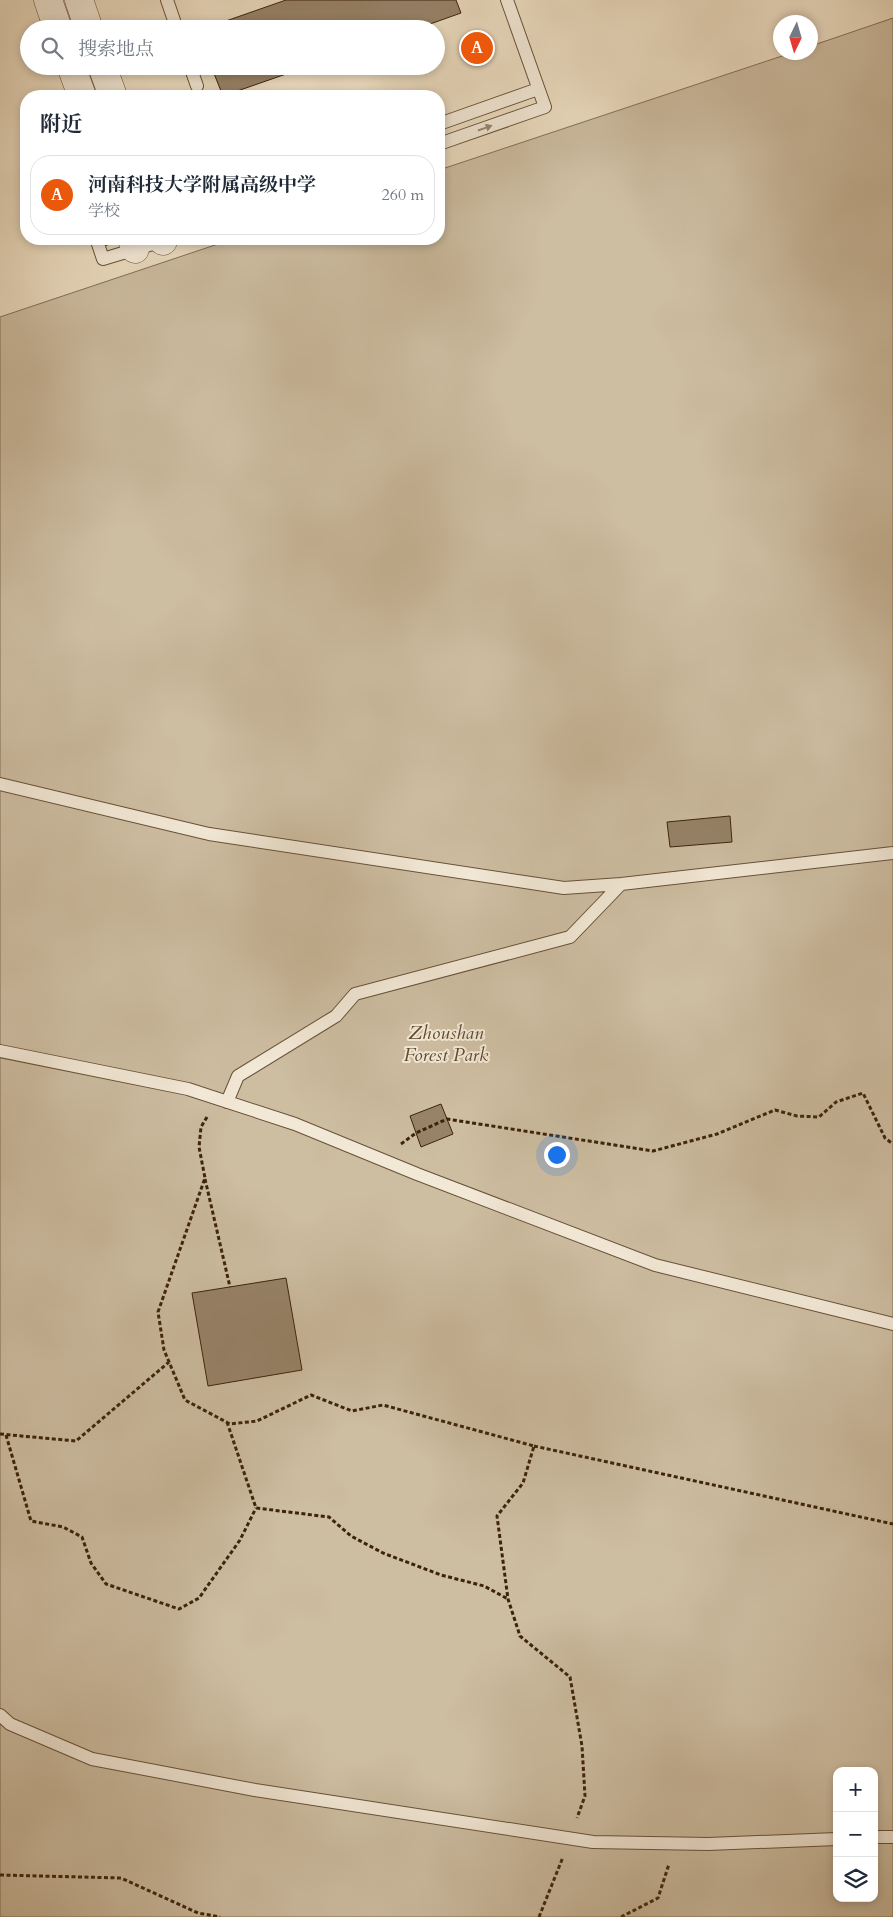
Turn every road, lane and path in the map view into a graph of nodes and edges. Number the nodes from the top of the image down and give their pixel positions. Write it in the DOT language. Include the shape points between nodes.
graph roads {
  1 [pos="48,0"];
  2 [pos="79,0"];
  3 [pos="167,0"];
  4 [pos="507,0"];
  5 [pos="55,20"];
  6 [pos="86,20"];
  7 [pos="174,20"];
  8 [pos="74,75"];
  9 [pos="105,75"];
  10 [pos="193,75"];
  11 [pos="197,86"];
  12 [pos="538,89"];
  13 [pos="80,90"];
  14 [pos="110,90"];
  15 [pos="445,122"];
  16 [pos="445,142"];
  17 [pos="102,245"];
  18 [pos="132,245"];
  19 [pos="0,784"];
  20 [pos="893,854"];
  21 [pos="621,884"];
  22 [pos="0,1051"];
  23 [pos="222,1100"];
  24 [pos="893,1144"];
  25 [pos="380,1159"];
  26 [pos="205,1178"];
  27 [pos="230,1287"];
  28 [pos="893,1324"];
  29 [pos="169,1362"];
  30 [pos="226,1422"];
  31 [pos="0,1434"];
  32 [pos="6,1435"];
  33 [pos="534,1446"];
  34 [pos="256,1508"];
  35 [pos="893,1524"];
  36 [pos="508,1599"];
  37 [pos="0,1715"];
  38 [pos="878,1837"];
  39 [pos="893,1837"];
  40 [pos="570,1838"];
  41 [pos="833,1839"];
  42 [pos="676,1843"];
  43 [pos="0,1875"];
  44 [pos="220,1917"];
  45 [pos="539,1917"];
  46 [pos="622,1917"];
  1 -- 5 [label="street"];
  2 -- 6 [label="street"];
  3 -- 7 [label="lane"];
  4 -- 12 [label="lane"];
  8 -- 13 [label="street"];
  9 -- 14 [label="street"];
  10 -- 11 [label="lane"];
  12 -- 15 [label="lane"];
  16 -- 12 [label="lane, one-way" via="545,107"];
  17 -- 18 [label="lane" via="103,260"];
  19 -- 21 [label="lane" via="209,834 564,888"];
  20 -- 21 [label="lane"];
  21 -- 23 [label="lane" via="570,937 354,994 336,1016 238,1076"];
  22 -- 23 [label="lane" via="188,1089"];
  23 -- 25 [label="lane" via="295,1124"];
  23 -- 26 [label="path" via="201,1127 199,1147"];
  24 -- 25 [label="path" via="885,1138 864,1093 836,1102 819,1116 797,1116 775,1110 717,1134 653,1151 447,1119 416,1133"];
  25 -- 28 [label="lane" via="655,1265"];
  26 -- 27 [label="path"];
  26 -- 29 [label="path" via="158,1312"];
  29 -- 30 [label="path" via="185,1400"];
  29 -- 32 [label="path" via="76,1441"];
  30 -- 33 [label="path" via="257,1421 311,1394 352,1411 383,1405"];
  30 -- 34 [label="path"];
  31 -- 32 [label="path"];
  32 -- 34 [label="path" via="31,1521 63,1527 82,1538 91,1563 106,1584 179,1609 199,1598 240,1540"];
  33 -- 35 [label="path"];
  33 -- 36 [label="path" via="524,1483 497,1516"];
  34 -- 36 [label="path" via="329,1517 351,1536 383,1553 441,1575 484,1586"];
  36 -- 40 [label="path" via="520,1636 570,1677 582,1746 586,1796"];
  37 -- 40 [label="lane" via="10,1724 92,1759 255,1790"];
  38 -- 39 [label="lane"];
  40 -- 42 [label="lane" via="593,1842"];
  40 -- 45 [label="path"];
  41 -- 42 [label="lane"];
  42 -- 46 [label="path" via="658,1898"];
  43 -- 44 [label="path" via="121,1878 198,1913"];
}
